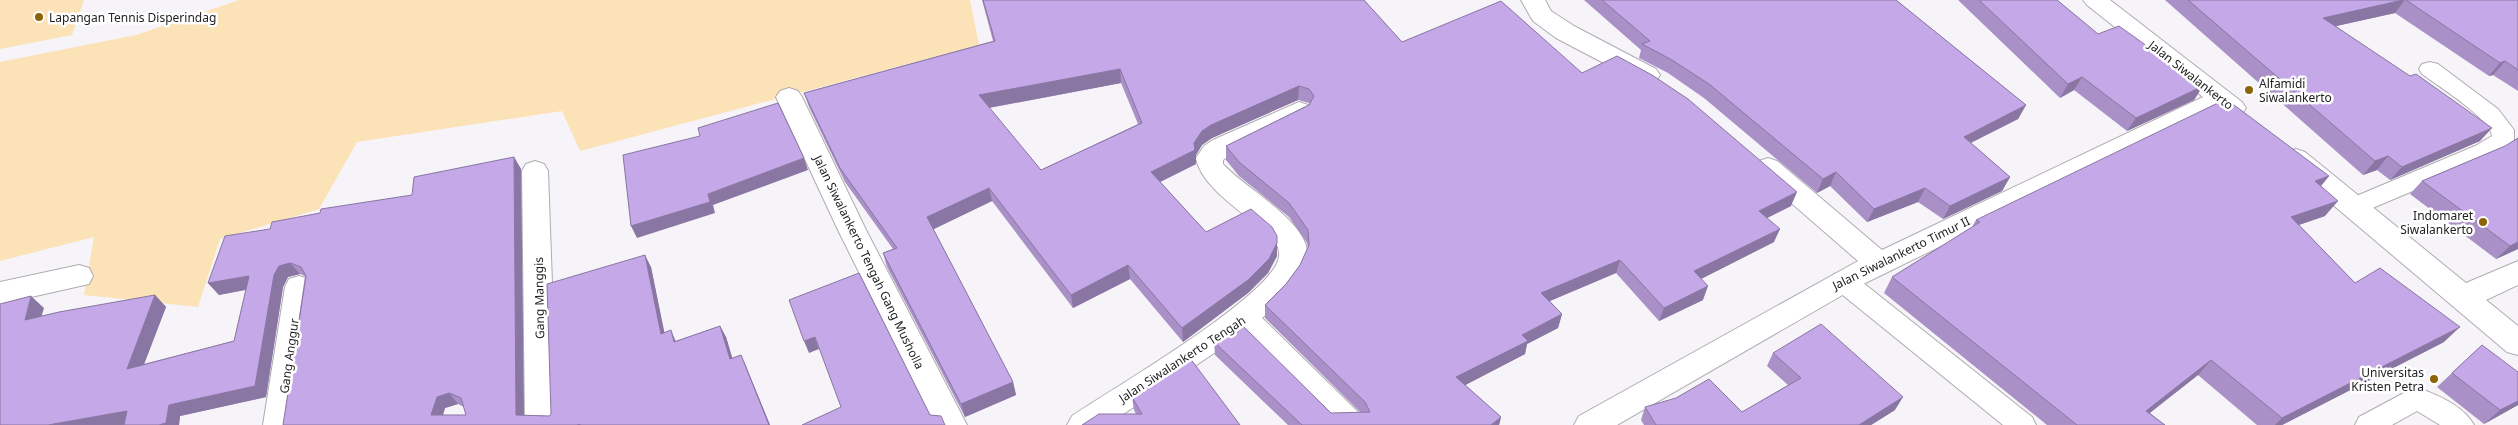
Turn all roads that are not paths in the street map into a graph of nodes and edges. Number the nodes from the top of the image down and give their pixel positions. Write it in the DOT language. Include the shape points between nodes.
graph roads {
  1 [pos="1533,0"];
  2 [pos="2095,0"];
  3 [pos="2430,69"];
  4 [pos="1665,86"];
  5 [pos="788,97"];
  6 [pos="2221,99"];
  7 [pos="1299,111"];
  8 [pos="2251,122"];
  9 [pos="2281,146"];
  10 [pos="1754,155"];
  11 [pos="535,171"];
  12 [pos="2355,206"];
  13 [pos="1880,262"];
  14 [pos="2518,272"];
  15 [pos="79,276"];
  16 [pos="1843,281"];
  17 [pos="299,287"];
  18 [pos="2462,298"];
  19 [pos="3,299"];
  20 [pos="1244,319"];
  21 [pos="2518,343"];
  22 [pos="1118,416"];
  23 [pos="280,425"];
  24 [pos="541,425"];
  25 [pos="952,425"];
  26 [pos="1083,425"];
  27 [pos="1351,425"];
  28 [pos="1590,425"];
  29 [pos="2022,425"];
  30 [pos="2369,425"];
  31 [pos="2460,425"];
  1 -- 4 [label="street" via="1541,16 1564,32"];
  2 -- 6 [label="street, Jalan Siwalankerto"];
  3 -- 12 [label="lane" via="2490,114 2503,130 2503,140 2483,152"];
  5 -- 25 [label="street, Jalan Siwalankerto Tengah Gang Musholla"];
  6 -- 8 [label="street, Jalan Siwalankerto"];
  6 -- 13 [label="street, Jalan Siwalankerto Timur II"];
  7 -- 20 [label="street, Jalan Siwalankerto Tengah" via="1209,158 1217,176 1276,225 1293,246 1294,256 1289,268 1268,296"];
  9 -- 12 [label="street"];
  10 -- 13 [label="street"];
  11 -- 24 [label="street, Gang Manggis"];
  12 -- 18 [label="street"];
  13 -- 16 [label="street, Jalan Siwalankerto Timur II"];
  14 -- 18 [label="street"];
  15 -- 19 [label="street"];
  16 -- 28 [label="street, Jalan Siwalankerto Timur II"];
  16 -- 29 [label="lane"];
  17 -- 23 [label="street, Gang Anggur"];
  18 -- 21 [label="street"];
  20 -- 22 [label="street, Jalan Siwalankerto Tengah"];
  20 -- 27 [label="street"];
  22 -- 26 [label="street, Jalan Siwalankerto Tengah"];
  30 -- 31 [label="lane" via="2415,398 2434,406"];
}
